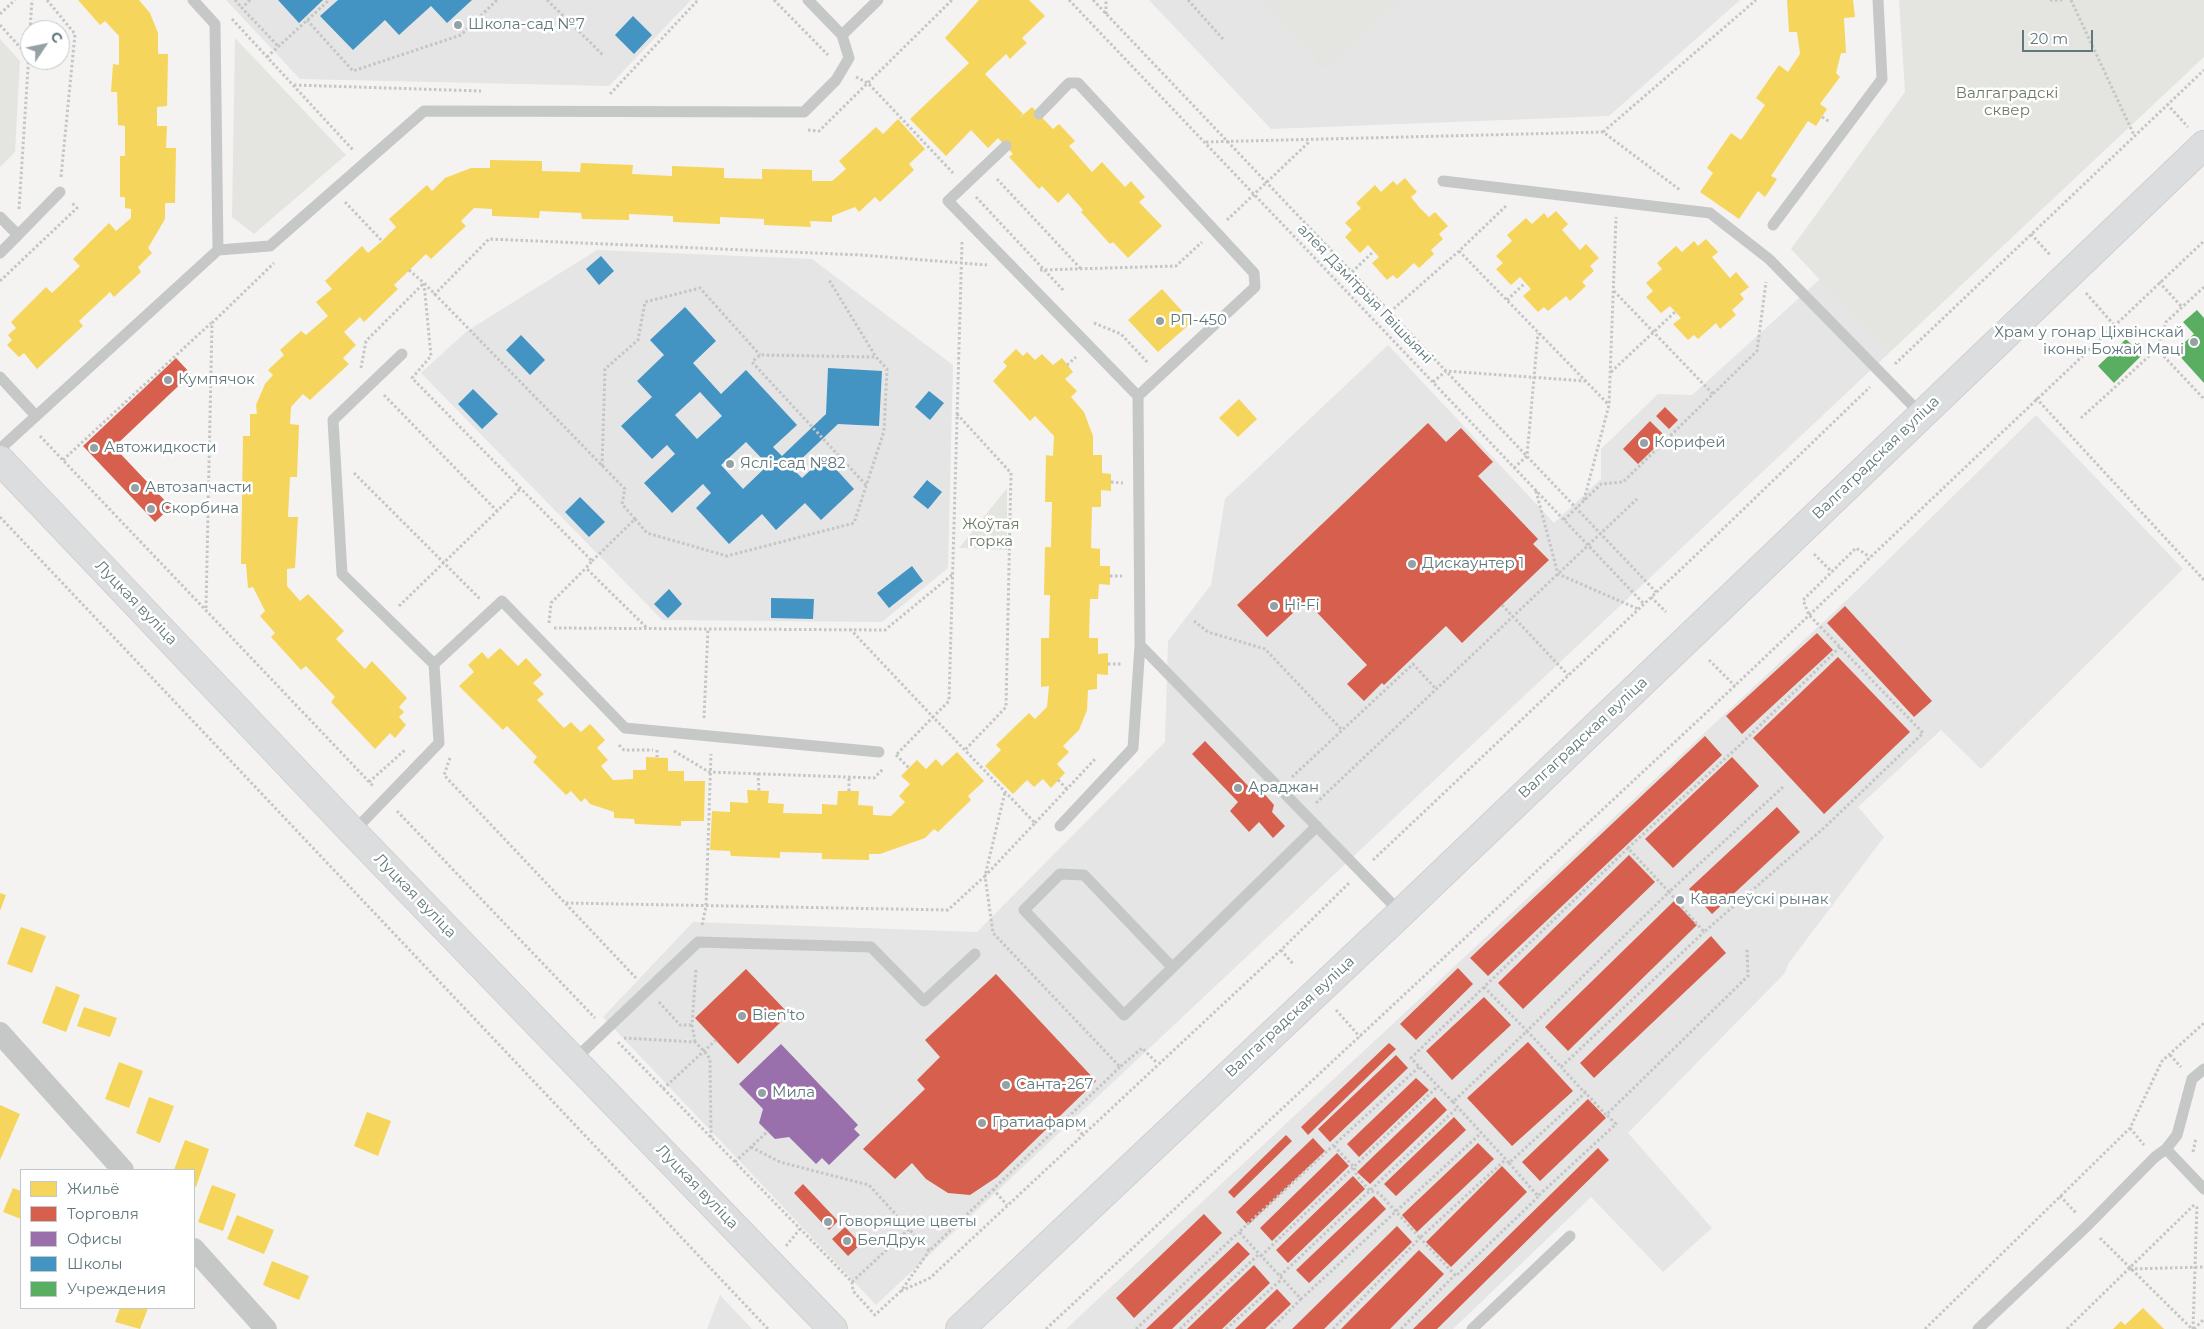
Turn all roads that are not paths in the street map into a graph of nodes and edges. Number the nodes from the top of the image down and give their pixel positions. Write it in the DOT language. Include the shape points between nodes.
graph roads {
  1 [pos="193,0"];
  2 [pos="808,0"];
  3 [pos="878,0"];
  4 [pos="1878,0"];
  5 [pos="842,35"];
  6 [pos="1039,114"];
  7 [pos="2198,138"];
  8 [pos="1006,146"];
  9 [pos="1443,181"];
  10 [pos="60,192"];
  11 [pos="0,217"];
  12 [pos="1773,225"];
  13 [pos="18,235"];
  14 [pos="218,250"];
  15 [pos="0,253"];
  16 [pos="402,354"];
  17 [pos="0,377"];
  18 [pos="1138,396"];
  19 [pos="1920,414"];
  20 [pos="32,420"];
  21 [pos="0,449"];
  22 [pos="0,460"];
  23 [pos="1140,645"];
  24 [pos="434,664"];
  25 [pos="879,752"];
  26 [pos="1060,826"];
  27 [pos="1316,826"];
  28 [pos="353,832"];
  29 [pos="1401,913"];
  30 [pos="975,954"];
  31 [pos="1172,967"];
  32 [pos="0,1033"];
  33 [pos="574,1060"];
  34 [pos="2204,1069"];
  35 [pos="2166,1150"];
  36 [pos="122,1169"];
  37 [pos="2204,1189"];
  38 [pos="1570,1236"];
  39 [pos="195,1250"];
  40 [pos="266,1329"];
  41 [pos="833,1329"];
  42 [pos="960,1329"];
  43 [pos="1472,1329"];
  44 [pos="1978,1329"];
  1 -- 14 [label="lane" via="215,24"];
  2 -- 5 [label="lane"];
  3 -- 5 [label="lane"];
  4 -- 12 [label="lane" via="1882,79"];
  5 -- 14 [label="lane" via="849,58 836,80 804,112 424,111 270,246"];
  6 -- 18 [label="lane" via="1069,83 1078,83 1254,273 1255,287"];
  7 -- 19 [label="main road, Валгаградская вуліца"];
  8 -- 18 [label="lane" via="948,201"];
  9 -- 19 [label="lane" via="1710,213 1769,260"];
  10 -- 13 [label="lane"];
  11 -- 13 [label="lane"];
  13 -- 15 [label="lane"];
  14 -- 20 [label="lane"];
  16 -- 24 [label="lane" via="332,420 342,574"];
  17 -- 20 [label="lane"];
  18 -- 23 [label="lane"];
  19 -- 29 [label="main road, Валгаградская вуліца"];
  20 -- 21 [label="lane"];
  22 -- 28 [label="main road, Луцкая вуліца"];
  23 -- 26 [label="lane" via="1133,748"];
  23 -- 27 [label="lane"];
  24 -- 25 [label="lane" via="502,601 625,728"];
  24 -- 28 [label="lane" via="439,743"];
  27 -- 29 [label="lane"];
  27 -- 31 [label="lane"];
  28 -- 33 [label="main road, Луцкая вуліца"];
  29 -- 42 [label="main road, Валгаградская вуліца"];
  30 -- 33 [label="lane" via="924,1001 871,946 698,942"];
  31 -- 31 [label="lane" via="1084,875 1060,874 1024,910 1124,1014"];
  32 -- 36 [label="street"];
  33 -- 41 [label="main road, Луцкая вуліца"];
  34 -- 35 [label="lane" via="2192,1080 2177,1135"];
  35 -- 37 [label="lane"];
  35 -- 44 [label="lane" via="2155,1157"];
  38 -- 43 [label="lane"];
  39 -- 40 [label="street"];
}
